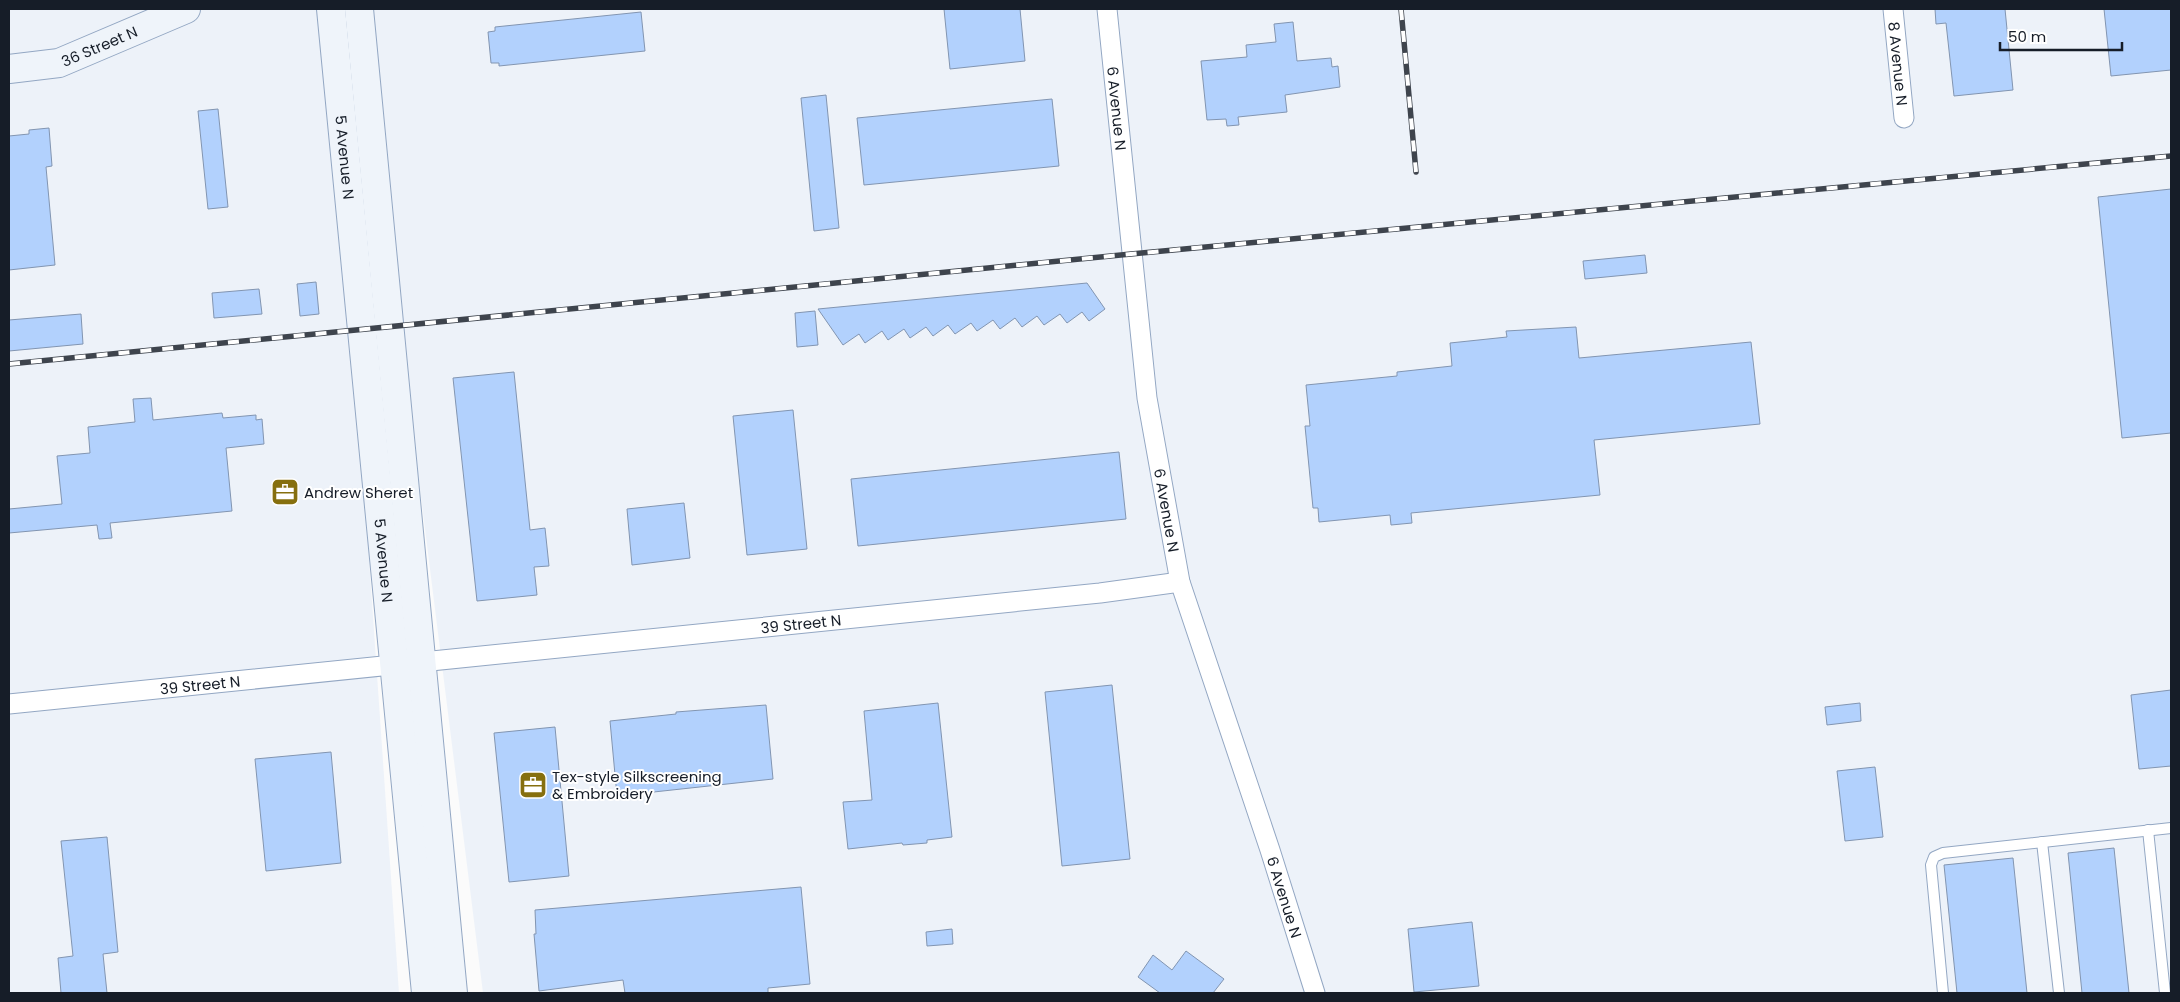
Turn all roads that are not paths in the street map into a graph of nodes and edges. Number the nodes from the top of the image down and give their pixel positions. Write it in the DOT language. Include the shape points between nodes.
graph roads {
  1 [pos="186,9"];
  2 [pos="331,9"];
  3 [pos="359,9"];
  4 [pos="1107,9"];
  5 [pos="1893,9"];
  6 [pos="9,69"];
  7 [pos="1904,118"];
  8 [pos="1180,582"];
  9 [pos="421,661"];
  10 [pos="393,664"];
  11 [pos="9,704"];
  12 [pos="2171,828"];
  13 [pos="2148,830"];
  14 [pos="2042,842"];
  15 [pos="426,993"];
  16 [pos="453,993"];
  17 [pos="1315,993"];
  18 [pos="1943,993"];
  19 [pos="2059,993"];
  20 [pos="2165,993"];
  1 -- 6 [label="main road, 36 Street N" via="59,63"];
  2 -- 10 [label="main road, 5 Avenue N"];
  3 -- 9 [label="main road, 5 Avenue N"];
  4 -- 8 [label="street, 6 Avenue N" via="1147,398"];
  5 -- 7 [label="street, 8 Avenue N"];
  8 -- 9 [label="street, 39 Street N" via="1100,593"];
  8 -- 17 [label="street, 6 Avenue N"];
  9 -- 10 [label="street, 39 Street N"];
  9 -- 16 [label="main road, 5 Avenue N"];
  10 -- 11 [label="street, 39 Street N"];
  10 -- 15 [label="main road, 5 Avenue N"];
  12 -- 13 [label="lane"];
  13 -- 14 [label="lane"];
  13 -- 20 [label="lane"];
  14 -- 18 [label="lane" via="1944,853 1934,857 1930,865"];
  14 -- 19 [label="lane"];
}
